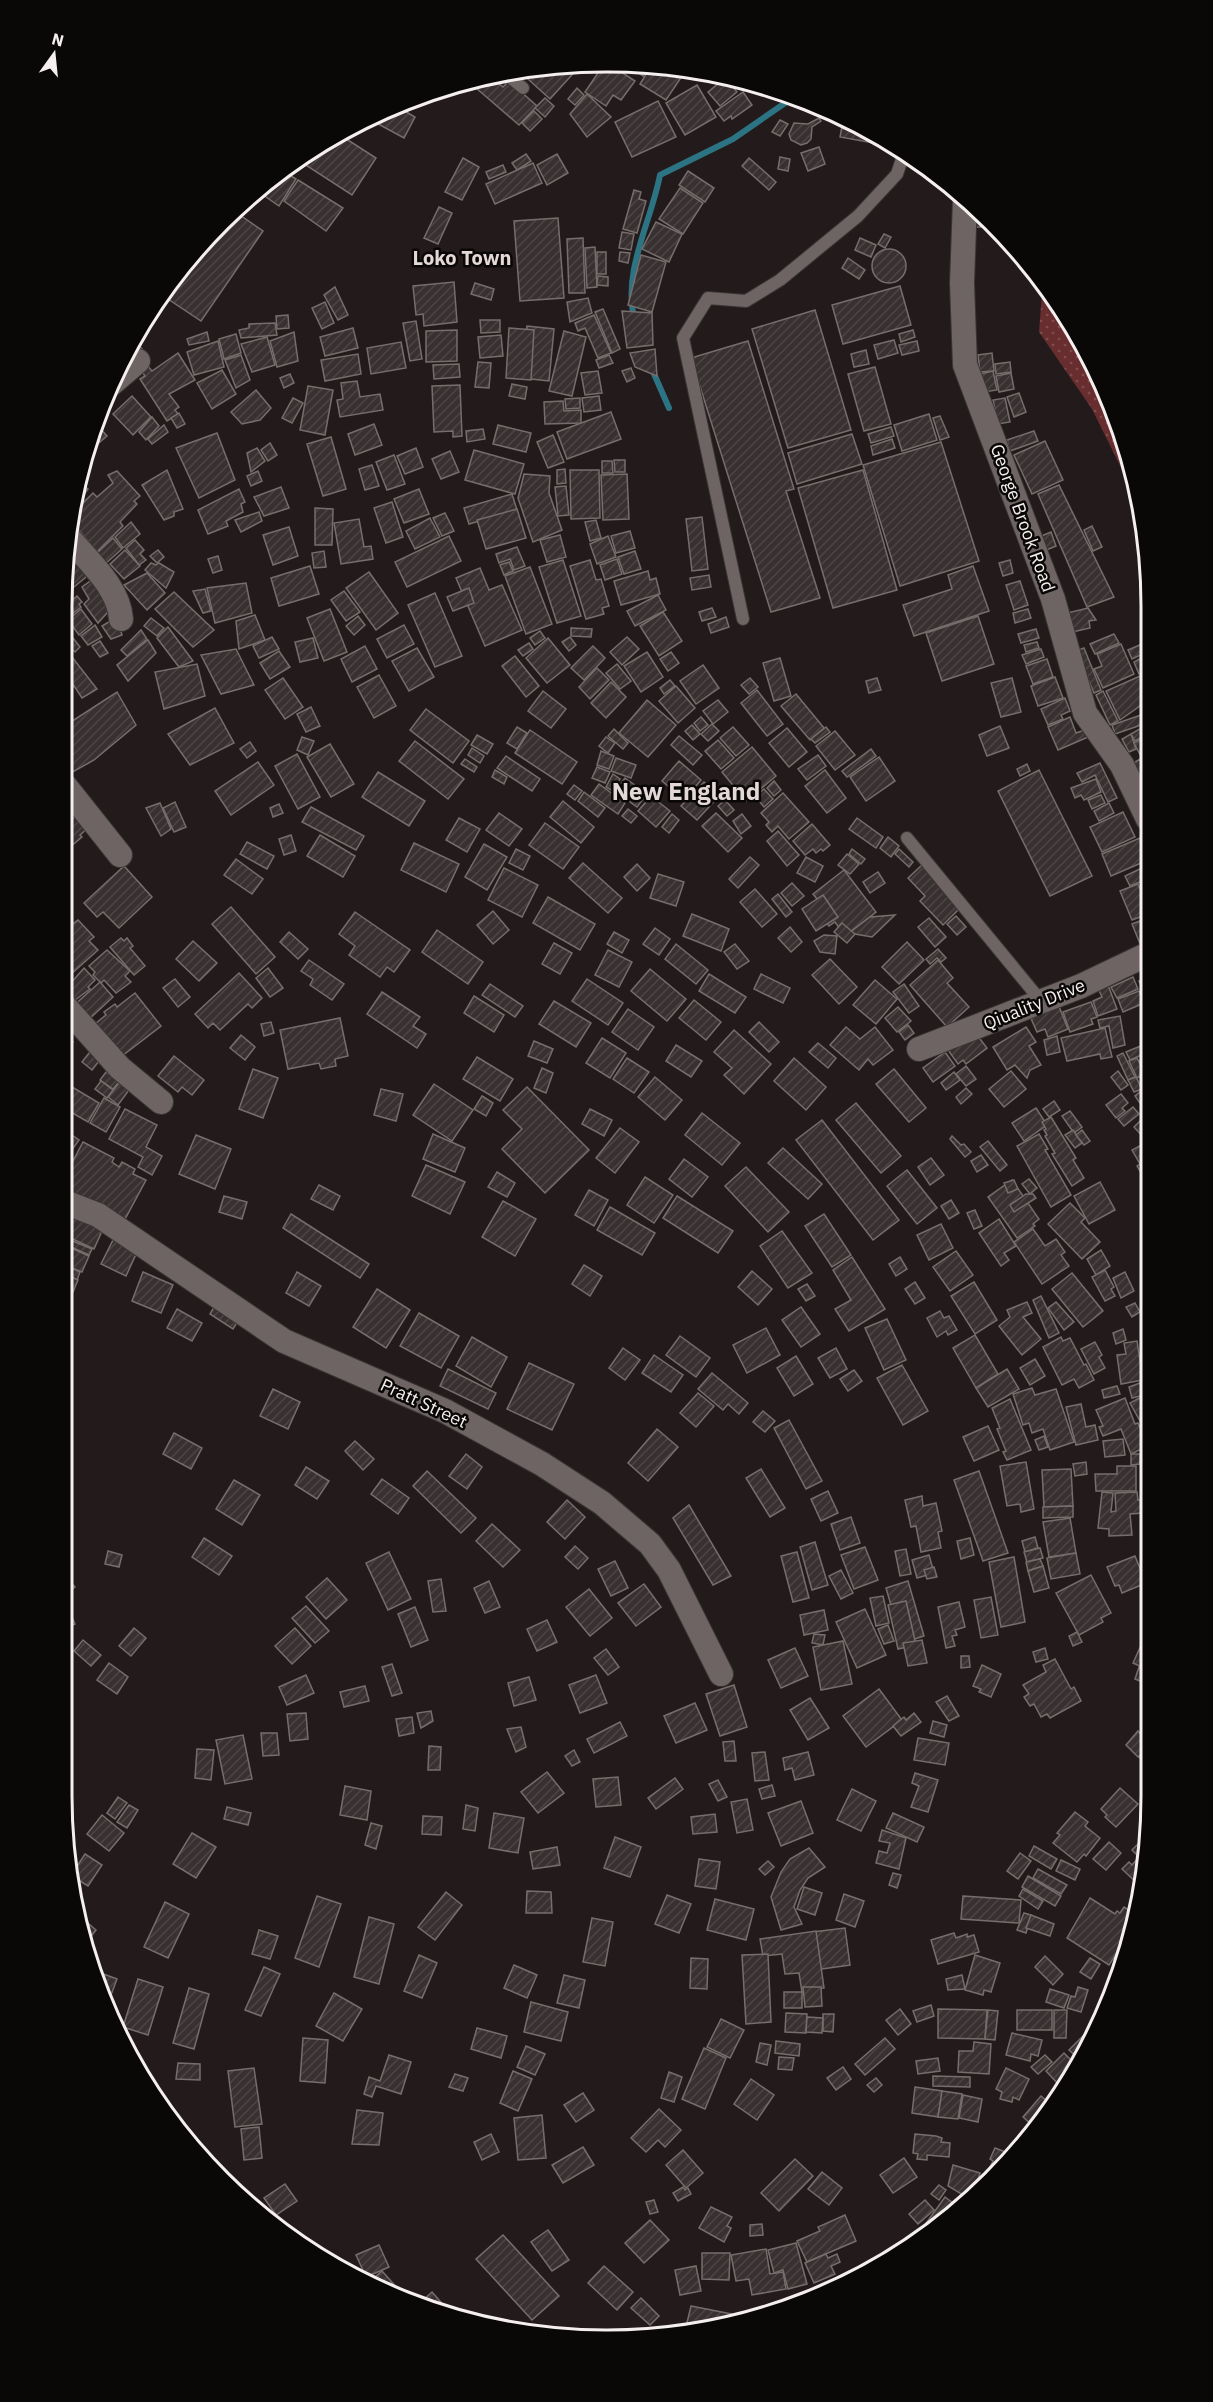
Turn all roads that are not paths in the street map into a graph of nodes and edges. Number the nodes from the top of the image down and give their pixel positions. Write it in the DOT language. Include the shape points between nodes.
graph roads {
  1 [pos="514,80"];
  2 [pos="523,88"];
  3 [pos="901,161"];
  4 [pos="965,210"];
  5 [pos="138,361"];
  6 [pos="127,371"];
  7 [pos="76,547"];
  8 [pos="121,619"];
  9 [pos="743,619"];
  10 [pos="72,795"];
  11 [pos="1141,804"];
  12 [pos="908,838"];
  13 [pos="120,855"];
  14 [pos="1141,957"];
  15 [pos="1041,1001"];
  16 [pos="72,1014"];
  17 [pos="918,1050"];
  18 [pos="161,1102"];
  19 [pos="72,1205"];
  20 [pos="721,1674"];
  1 -- 2 [label="lane"];
  3 -- 9 [label="lane" via="897,174 858,216 780,280 746,301 708,298 683,338"];
  4 -- 11 [label="street, George Brook Road" via="965,365 1053,599 1085,713 1122,765"];
  5 -- 6 [label="street"];
  7 -- 8 [label="street" via="114,593"];
  10 -- 13 [label="street"];
  12 -- 15 [label="lane"];
  14 -- 15 [label="street, Qiuality Drive"];
  15 -- 17 [label="street, Qiuality Drive"];
  16 -- 18 [label="street" via="120,1068"];
  19 -- 20 [label="street, Pratt Street" via="98,1215 284,1341 445,1411 542,1464 602,1503 650,1544 669,1570"];
}
